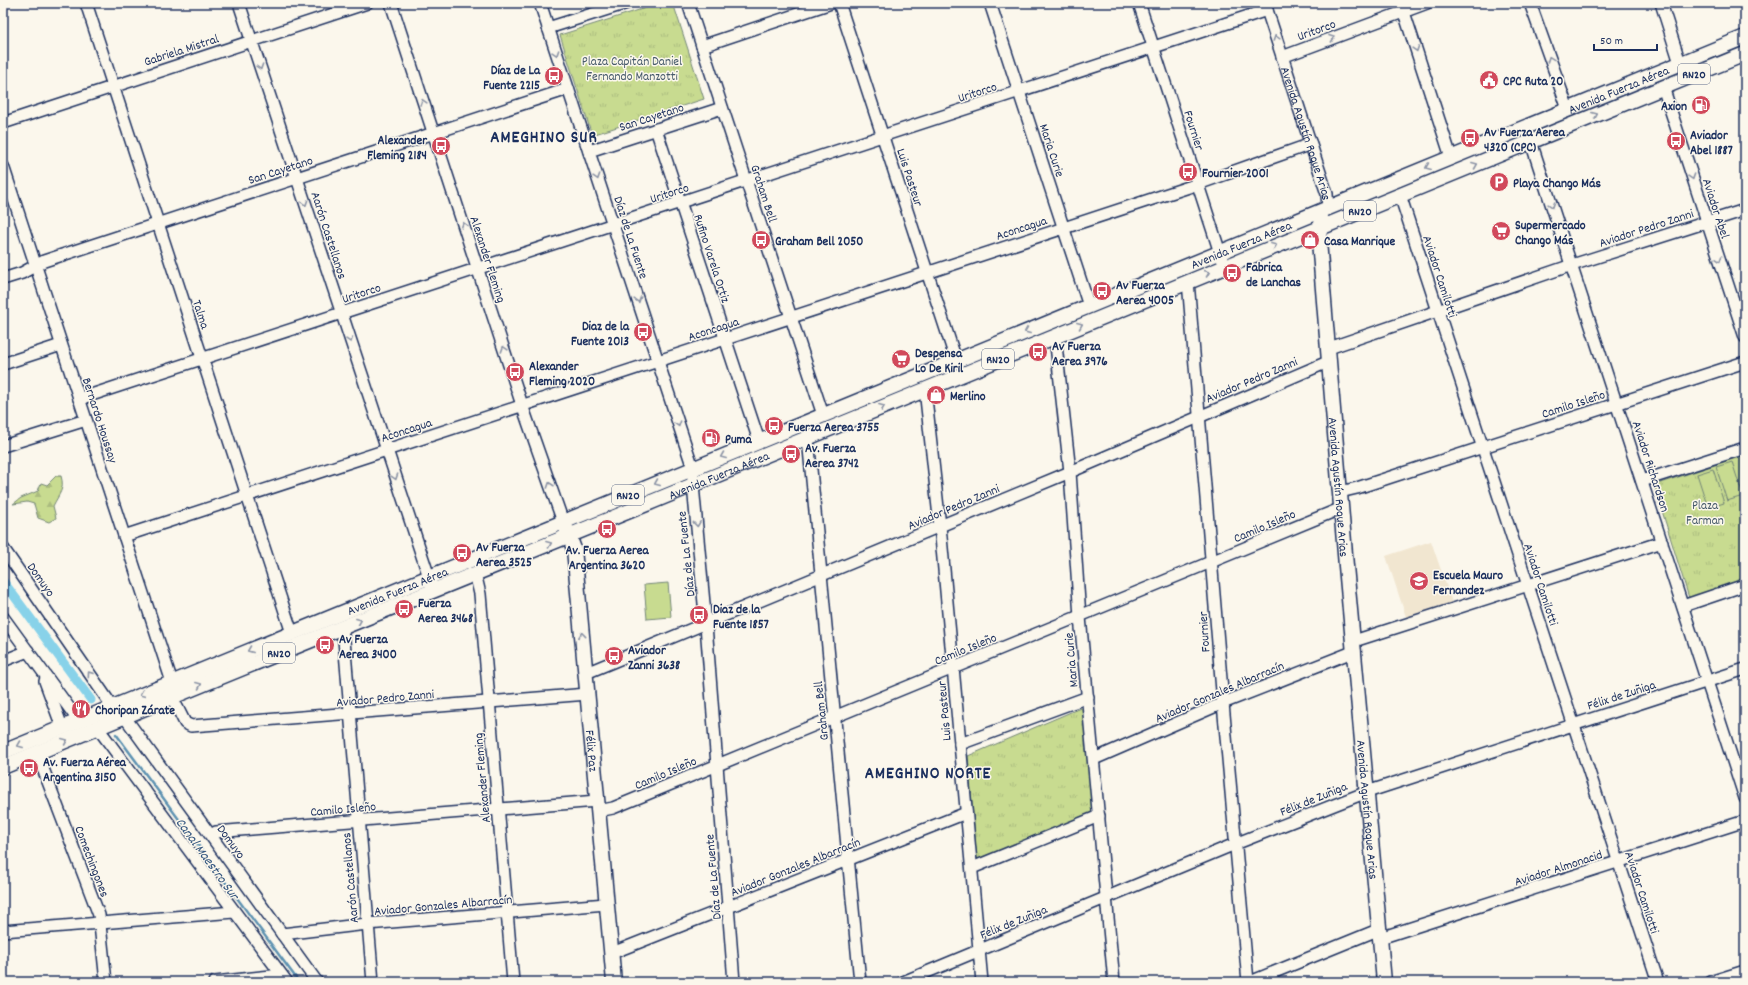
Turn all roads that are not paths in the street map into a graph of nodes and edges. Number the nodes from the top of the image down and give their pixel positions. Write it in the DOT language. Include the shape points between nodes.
graph roads {
  1 [pos="86,3"];
  2 [pos="239,3"];
  3 [pos="368,3"];
  4 [pos="391,3"];
  5 [pos="540,3"];
  6 [pos="688,3"];
  7 [pos="831,3"];
  8 [pos="839,3"];
  9 [pos="990,3"];
  10 [pos="1139,3"];
  11 [pos="1427,3"];
  12 [pos="1530,3"];
  13 [pos="1661,3"];
  14 [pos="619,4"];
  15 [pos="1266,7"];
  16 [pos="1403,7"];
  17 [pos="548,28"];
  18 [pos="1745,36"];
  19 [pos="252,41"];
  20 [pos="702,46"];
  21 [pos="1154,48"];
  22 [pos="1745,54"];
  23 [pos="1282,57"];
  24 [pos="1680,63"];
  25 [pos="113,86"];
  26 [pos="1663,87"];
  27 [pos="568,89"];
  28 [pos="1615,90"];
  29 [pos="1019,92"];
  30 [pos="722,108"];
  31 [pos="1568,109"];
  32 [pos="3,123"];
  33 [pos="656,129"];
  34 [pos="433,134"];
  35 [pos="883,137"];
  36 [pos="1531,142"];
  37 [pos="1311,144"];
  38 [pos="589,151"];
  39 [pos="1451,157"];
  40 [pos="3,166"];
  41 [pos="297,178"];
  42 [pos="746,181"];
  43 [pos="1198,184"];
  44 [pos="7,193"];
  45 [pos="1400,195"];
  46 [pos="680,203"];
  47 [pos="1328,209"];
  48 [pos="1745,210"];
  49 [pos="1707,222"];
  50 [pos="158,224"];
  51 [pos="613,225"];
  52 [pos="1064,228"];
  53 [pos="1320,228"];
  54 [pos="1220,252"];
  55 [pos="1572,265"];
  56 [pos="36,266"];
  57 [pos="1225,266"];
  58 [pos="478,269"];
  59 [pos="927,272"];
  60 [pos="3,279"];
  61 [pos="1188,281"];
  62 [pos="1089,306"];
  63 [pos="1438,311"];
  64 [pos="342,314"];
  65 [pos="791,317"];
  66 [pos="1056,336"];
  67 [pos="1745,337"];
  68 [pos="725,338"];
  69 [pos="62,345"];
  70 [pos="1330,355"];
  71 [pos="202,359"];
  72 [pos="956,360"];
  73 [pos="658,361"];
  74 [pos="1745,362"];
  75 [pos="3,364"];
  76 [pos="925,389"];
  77 [pos="79,399"];
  78 [pos="1617,404"];
  79 [pos="522,405"];
  80 [pos="823,415"];
  81 [pos="1200,416"];
  82 [pos="86,420"];
  83 [pos="808,438"];
  84 [pos="759,441"];
  85 [pos="3,446"];
  86 [pos="1482,447"];
  87 [pos="1745,448"];
  88 [pos="386,450"];
  89 [pos="693,468"];
  90 [pos="1070,472"];
  91 [pos="1642,482"];
  92 [pos="693,485"];
  93 [pos="1340,492"];
  94 [pos="247,495"];
  95 [pos="1342,508"];
  96 [pos="563,522"];
  97 [pos="940,526"];
  98 [pos="124,536"];
  99 [pos="570,536"];
  100 [pos="1662,542"];
  101 [pos="3,548"];
  102 [pos="1212,562"];
  103 [pos="475,573"];
  104 [pos="821,576"];
  105 [pos="428,577"];
  106 [pos="1528,584"];
  107 [pos="1745,585"];
  108 [pos="434,590"];
  109 [pos="1683,606"];
  110 [pos="3,616"];
  111 [pos="1080,617"];
  112 [pos="706,625"];
  113 [pos="341,628"];
  114 [pos="292,633"];
  115 [pos="1354,646"];
  116 [pos="28,651"];
  117 [pos="3,661"];
  118 [pos="953,668"];
  119 [pos="41,669"];
  120 [pos="1745,669"];
  121 [pos="586,673"];
  122 [pos="1707,681"];
  123 [pos="172,682"];
  124 [pos="588,694"];
  125 [pos="172,696"];
  126 [pos="1088,697"];
  127 [pos="489,702"];
  128 [pos="1223,703"];
  129 [pos="112,706"];
  130 [pos="350,714"];
  131 [pos="124,716"];
  132 [pos="835,718"];
  133 [pos="78,720"];
  134 [pos="1574,724"];
  135 [pos="62,727"];
  136 [pos="98,728"];
  137 [pos="960,744"];
  138 [pos="3,752"];
  139 [pos="37,753"];
  140 [pos="1094,759"];
  141 [pos="717,766"];
  142 [pos="3,767"];
  143 [pos="1367,792"];
  144 [pos="1745,798"];
  145 [pos="598,806"];
  146 [pos="497,808"];
  147 [pos="966,813"];
  148 [pos="1099,816"];
  149 [pos="359,821"];
  150 [pos="1745,821"];
  151 [pos="210,834"];
  152 [pos="1235,844"];
  153 [pos="849,859"];
  154 [pos="1618,862"];
  155 [pos="972,868"];
  156 [pos="1106,898"];
  157 [pos="606,904"];
  158 [pos="728,907"];
  159 [pos="234,912"];
  160 [pos="507,912"];
  161 [pos="101,923"];
  162 [pos="367,924"];
  163 [pos="3,931"];
  164 [pos="1380,933"];
  165 [pos="282,934"];
  166 [pos="979,950"];
  167 [pos="612,953"];
  168 [pos="1745,971"];
  169 [pos="284,979"];
  170 [pos="1716,981"];
  171 [pos="106,982"];
  172 [pos="216,982"];
  173 [pos="317,982"];
  174 [pos="373,982"];
  175 [pos="513,982"];
  176 [pos="614,982"];
  177 [pos="734,982"];
  178 [pos="860,982"];
  179 [pos="903,982"];
  180 [pos="982,982"];
  181 [pos="1114,982"];
  182 [pos="1249,982"];
  183 [pos="1384,982"];
  184 [pos="1658,982"];
  1 -- 25 [label="street, Talma"];
  2 -- 19 [label="street, Aarón Castellanos"];
  3 -- 19 [label="street, Gabriela Mistral"];
  34 -- 4 [label="street, Alexander Fleming, one-way"];
  5 -- 17 [label="street, Díaz de La Fuente"];
  6 -- 20 [label="street, Graham Bell"];
  7 -- 20 [label="street"];
  8 -- 35 [label="street, Luis Pasteur"];
  9 -- 29 [label="street, Maria Curie"];
  10 -- 21 [label="street, Fournier"];
  11 -- 16 [label="street, Uritorco"];
  31 -- 12 [label="street, one-way"];
  13 -- 24 [label="street"];
  14 -- 17 [label="street"];
  15 -- 21 [label="street, Uritorco"];
  23 -- 15 [label="street, Avenida Agustín Roque Arias, one-way"];
  23 -- 16 [label="street, Uritorco, one-way"];
  16 -- 39 [label="street, one-way"];
  17 -- 27 [label="street, Díaz de La Fuente, one-way"];
  18 -- 24 [label="main road, Avenida Fuerza Aérea / RN20"];
  19 -- 25 [label="street, Gabriela Mistral"];
  19 -- 41 [label="street, Aarón Castellanos, one-way"];
  20 -- 30 [label="street, Graham Bell"];
  21 -- 29 [label="street, Uritorco"];
  21 -- 43 [label="street, Fournier"];
  22 -- 26 [label="main road, Avenida Fuerza Aérea / RN20"];
  23 -- 37 [label="street, Avenida Agustín Roque Arias"];
  24 -- 28 [label="main road, Avenida Fuerza Aérea / RN20"];
  25 -- 32 [label="street, Gabriela Mistral"];
  25 -- 50 [label="street, Talma"];
  36 -- 26 [label="main road, Avenida Fuerza Aérea / RN20, one-way"];
  26 -- 49 [label="street, Aviador Abel, one-way"];
  27 -- 34 [label="street, San Cayetano"];
  27 -- 38 [label="street, Díaz de La Fuente"];
  28 -- 31 [label="main road, Avenida Fuerza Aérea / RN20"];
  28 -- 36 [label="main road" via="1582,109 1532,130"];
  29 -- 35 [label="street, Uritorco"];
  29 -- 52 [label="street, Maria Curie"];
  30 -- 33 [label="street, San Cayetano"];
  30 -- 42 [label="street, Graham Bell"];
  31 -- 39 [label="main road, Avenida Fuerza Aérea / RN20"];
  33 -- 38 [label="street, San Cayetano"];
  33 -- 46 [label="street, Rufino Varela Ortiz"];
  34 -- 41 [label="street, San Cayetano"];
  58 -- 34 [label="street, Alexander Fleming, one-way"];
  35 -- 42 [label="street, Uritorco"];
  35 -- 59 [label="street, Luis Pasteur"];
  45 -- 36 [label="main road, Avenida Fuerza Aérea / RN20, one-way"];
  36 -- 55 [label="street, Aviador Richardson, one-way"];
  37 -- 43 [label="street, Aconcagua"];
  37 -- 47 [label="street, Avenida Agustín Roque Arias" via="1327,194"];
  38 -- 51 [label="street, Díaz de La Fuente, one-way"];
  39 -- 47 [label="main road, Avenida Fuerza Aérea / RN20, one-way"];
  40 -- 44 [label="street, Bernardo Houssay"];
  41 -- 50 [label="street, San Cayetano"];
  41 -- 64 [label="street, Aarón Castellanos, one-way"];
  42 -- 46 [label="street, Uritorco"];
  42 -- 65 [label="street, Graham Bell"];
  43 -- 52 [label="street, Aconcagua"];
  43 -- 54 [label="street, Fournier"];
  44 -- 56 [label="street, Bernardo Houssay"];
  45 -- 53 [label="main road, Avenida Fuerza Aérea / RN20"];
  45 -- 63 [label="street, Aviador Camilotti"];
  46 -- 51 [label="street, Uritorco"];
  46 -- 68 [label="street, Rufino Varela Ortiz"];
  47 -- 53 [label="main road, Avenida Agustín Roque Arias"];
  47 -- 54 [label="main road, Avenida Fuerza Aérea / RN20"];
  48 -- 49 [label="street, Aviador Pedro Zanni"];
  49 -- 55 [label="street, Aviador Pedro Zanni"];
  49 -- 67 [label="street, Aviador Abel, one-way"];
  50 -- 56 [label="street, San Cayetano" via="44,261"];
  50 -- 71 [label="street, Talma"];
  51 -- 58 [label="street, Uritorco"];
  51 -- 73 [label="street, Díaz de La Fuente, one-way"];
  52 -- 59 [label="street, Aconcagua"];
  52 -- 62 [label="street, Maria Curie"];
  57 -- 53 [label="main road, Avenida Fuerza Aérea / RN20, one-way"];
  53 -- 70 [label="main road, Avenida Agustín Roque Arias" via="1319,241"];
  54 -- 57 [label="street, Fournier"];
  54 -- 62 [label="main road, Avenida Fuerza Aérea / RN20"];
  55 -- 63 [label="street, Aviador Pedro Zanni"];
  55 -- 78 [label="street, Aviador Richardson"];
  56 -- 60 [label="street, San Cayetano"];
  56 -- 69 [label="street, Bernardo Houssay"];
  61 -- 57 [label="main road, Avenida Fuerza Aérea / RN20, one-way"];
  58 -- 64 [label="street, Uritorco"];
  79 -- 58 [label="street, Alexander Fleming, one-way"];
  59 -- 65 [label="street, Aconcagua"];
  59 -- 72 [label="street, Luis Pasteur"];
  66 -- 61 [label="main road, Avenida Fuerza Aérea / RN20, one-way"];
  61 -- 81 [label="street, Fournier"];
  62 -- 72 [label="main road, Avenida Fuerza Aérea / RN20, one-way"];
  63 -- 70 [label="street, Aviador Pedro Zanni"];
  63 -- 86 [label="street, Aviador Camilotti"];
  64 -- 71 [label="street, Uritorco"];
  64 -- 88 [label="street, Aarón Castellanos, one-way"];
  65 -- 68 [label="street, Aconcagua"];
  65 -- 80 [label="street, Graham Bell"];
  66 -- 76 [label="main road, Avenida Fuerza Aérea / RN20"];
  66 -- 90 [label="street, Maria Curie"];
  68 -- 73 [label="street, Aconcagua"];
  68 -- 84 [label="street, Rufino Varela Ortiz"];
  69 -- 75 [label="street"];
  69 -- 77 [label="street, Bernardo Houssay"];
  70 -- 81 [label="street, Aviador Pedro Zanni"];
  70 -- 93 [label="main road, Avenida Agustín Roque Arias"];
  71 -- 77 [label="street, Uritorco"];
  71 -- 94 [label="street, Talma"];
  72 -- 80 [label="main road, Avenida Fuerza Aérea / RN20"];
  73 -- 79 [label="street, Aconcagua"];
  73 -- 89 [label="street, Díaz de La Fuente, one-way"];
  74 -- 78 [label="street, Camilo Isleño"];
  83 -- 76 [label="main road, Avenida Fuerza Aérea / RN20, one-way"];
  76 -- 97 [label="street, Luis Pasteur"];
  77 -- 82 [label="street, Bernardo Houssay"];
  78 -- 86 [label="street, Camilo Isleño"];
  78 -- 91 [label="street, Aviador Richardson"];
  79 -- 88 [label="street, Aconcagua"];
  96 -- 79 [label="street, Alexander Fleming, one-way"];
  80 -- 84 [label="main road, Avenida Fuerza Aérea / RN20"];
  81 -- 90 [label="street, Aviador Pedro Zanni"];
  81 -- 102 [label="street, Fournier"];
  82 -- 85 [label="street"];
  82 -- 98 [label="street, Bernardo Houssay"];
  83 -- 92 [label="main road, Avenida Fuerza Aérea / RN20"];
  83 -- 104 [label="street, Graham Bell"];
  84 -- 89 [label="main road, Avenida Fuerza Aérea / RN20, one-way"];
  86 -- 93 [label="street, Camilo Isleño"];
  86 -- 106 [label="street, Aviador Camilotti"];
  87 -- 91 [label="street"];
  88 -- 94 [label="street, Aconcagua"];
  88 -- 105 [label="street, Aarón Castellanos, one-way"];
  89 -- 92 [label="street, Díaz de La Fuente"];
  89 -- 96 [label="main road, Avenida Fuerza Aérea / RN20, one-way"];
  90 -- 97 [label="street, Aviador Pedro Zanni"];
  90 -- 111 [label="street, Maria Curie"];
  91 -- 100 [label="street, Aviador Richardson"];
  92 -- 99 [label="main road, Avenida Fuerza Aérea / RN20"];
  92 -- 112 [label="street, Díaz de La Fuente, one-way"];
  93 -- 95 [label="main road, Avenida Agustín Roque Arias"];
  94 -- 98 [label="street, Aconcagua"];
  94 -- 114 [label="street, Talma"];
  95 -- 102 [label="street, Camilo Isleño"];
  95 -- 115 [label="main road, Avenida Agustín Roque Arias"];
  96 -- 99 [label="main road, Félix Paz"];
  96 -- 105 [label="main road, Avenida Fuerza Aérea / RN20"];
  97 -- 104 [label="street, Aviador Pedro Zanni"];
  97 -- 118 [label="street, Luis Pasteur"];
  98 -- 123 [label="street, Bernardo Houssay"];
  103 -- 99 [label="main road, Avenida Fuerza Aérea / RN20, one-way"];
  121 -- 99 [label="main road, Félix Paz, one-way" via="574,549"];
  100 -- 106 [label="street, Aviador Gonzales Albarracín"];
  100 -- 109 [label="street, Aviador Richardson"];
  129 -- 101 [label="street, Domuyo, one-way"];
  102 -- 111 [label="street, Camilo Isleño"];
  102 -- 128 [label="street, Fournier"];
  103 -- 108 [label="main road, Avenida Fuerza Aérea / RN20"];
  103 -- 127 [label="street, Alexander Fleming" via="480,594"];
  104 -- 112 [label="street, Aviador Pedro Zanni"];
  104 -- 132 [label="street, Graham Bell"];
  105 -- 108 [label="street, Aarón Castellanos"];
  105 -- 114 [label="main road, Avenida Fuerza Aérea / RN20"];
  106 -- 115 [label="street, Aviador Gonzales Albarracín"];
  106 -- 134 [label="street, Aviador Camilotti"];
  107 -- 109 [label="street"];
  113 -- 108 [label="main road, Avenida Fuerza Aérea / RN20, one-way"];
  109 -- 122 [label="street, Aviador Richardson"];
  110 -- 116 [label="street"];
  111 -- 118 [label="street, Camilo Isleño"];
  111 -- 126 [label="street, Maria Curie"];
  112 -- 121 [label="street, Aviador Pedro Zanni"];
  112 -- 141 [label="street, Díaz de La Fuente"];
  125 -- 113 [label="main road, Avenida Fuerza Aérea / RN20, one-way"];
  113 -- 130 [label="street, Aarón Castellanos"];
  114 -- 123 [label="main road, Avenida Fuerza Aérea / RN20, one-way"];
  115 -- 128 [label="street, Aviador Gonzales Albarracín"];
  115 -- 143 [label="main road, Avenida Agustín Roque Arias"];
  116 -- 117 [label="street"];
  116 -- 119 [label="street"];
  118 -- 132 [label="street, Camilo Isleño"];
  118 -- 137 [label="street, Luis Pasteur"];
  119 -- 133 [label="street"];
  119 -- 135 [label="street"];
  120 -- 122 [label="street, Félix de Zuñiga"];
  121 -- 124 [label="main road, Félix Paz"];
  122 -- 134 [label="street, Félix de Zuñiga"];
  122 -- 144 [label="street, Aviador Richardson"];
  123 -- 129 [label="main road, Avenida Fuerza Aérea / RN20, one-way"];
  124 -- 127 [label="street, Aviador Pedro Zanni"];
  124 -- 145 [label="main road, Félix Paz"];
  125 -- 130 [label="street, Aviador Pedro Zanni" via="185,723 191,726"];
  125 -- 131 [label="main road, Avenida Fuerza Aérea / RN20"];
  126 -- 137 [label="street"];
  126 -- 140 [label="street, Maria Curie"];
  127 -- 130 [label="street, Aviador Pedro Zanni"];
  127 -- 146 [label="street, Alexander Fleming"];
  128 -- 140 [label="street, Aviador Gonzales Albarracín"];
  128 -- 152 [label="street, Fournier"];
  129 -- 133 [label="main road, Avenida Fuerza Aérea / RN20"];
  129 -- 136 [label="main road" via="113,712 99,720"];
  130 -- 149 [label="street, Aarón Castellanos"];
  131 -- 136 [label="main road, Avenida Fuerza Aérea / RN20"];
  131 -- 151 [label="street, Domuyo"];
  132 -- 141 [label="street, Camilo Isleño"];
  132 -- 153 [label="street, Graham Bell"];
  133 -- 135 [label="main road, Avenida Fuerza Aérea / RN20"];
  134 -- 143 [label="street, Félix de Zuñiga"];
  134 -- 154 [label="street, Aviador Camilotti"];
  135 -- 138 [label="main road, Avenida Fuerza Aérea / RN20, one-way"];
  139 -- 136 [label="main road, Avenida Fuerza Aérea / RN20, one-way"];
  136 -- 159 [label="street"];
  137 -- 147 [label="street, Luis Pasteur"];
  139 -- 142 [label="main road, Avenida Fuerza Aérea / RN20"];
  139 -- 161 [label="street, Comechingones"];
  140 -- 148 [label="street, Maria Curie"];
  141 -- 145 [label="street, Camilo Isleño" via="613,808"];
  141 -- 158 [label="street, Díaz de La Fuente"];
  143 -- 152 [label="street, Félix de Zuñiga"];
  143 -- 164 [label="main road, Avenida Agustín Roque Arias"];
  145 -- 146 [label="street, Camilo Isleño"];
  145 -- 157 [label="main road, Félix Paz"];
  146 -- 149 [label="street, Camilo Isleño"];
  146 -- 160 [label="street, Alexander Fleming"];
  147 -- 153 [label="street, Aviador Gonzales Albarracín"];
  147 -- 155 [label="street, Luis Pasteur"];
  148 -- 155 [label="street"];
  148 -- 156 [label="street, Maria Curie"];
  149 -- 151 [label="street, Camilo Isleño"];
  149 -- 162 [label="street, Aarón Castellanos"];
  150 -- 154 [label="street, Aviador Almonacid"];
  151 -- 165 [label="street, Domuyo"];
  152 -- 156 [label="street, Félix de Zuñiga"];
  152 -- 182 [label="street, Fournier"];
  153 -- 158 [label="street, Aviador Gonzales Albarracín"];
  153 -- 178 [label="street, Graham Bell"];
  154 -- 164 [label="street, Aviador Almonacid"];
  154 -- 184 [label="street, Aviador Camilotti"];
  155 -- 166 [label="street, Luis Pasteur"];
  156 -- 166 [label="street, Félix de Zuñiga"];
  156 -- 181 [label="street, Maria Curie"];
  157 -- 160 [label="street, Aviador Gonzales Albarracín"];
  157 -- 167 [label="main road, Félix Paz"];
  158 -- 167 [label="street, Aviador Gonzales Albarracín"];
  158 -- 177 [label="street, Díaz de La Fuente"];
  159 -- 161 [label="street"];
  159 -- 169 [label="street"];
  160 -- 162 [label="street, Aviador Gonzales Albarracín"];
  160 -- 175 [label="street, Alexander Fleming"];
  161 -- 163 [label="street"];
  161 -- 171 [label="street, Comechingones"];
  162 -- 165 [label="street, Aviador Gonzales Albarracín"];
  162 -- 174 [label="street, Aarón Castellanos"];
  164 -- 182 [label="street, Aviador Almonacid"];
  164 -- 183 [label="main road, Avenida Agustín Roque Arias"];
  165 -- 173 [label="street, Domuyo"];
  166 -- 179 [label="street, Félix de Zuñiga"];
  166 -- 180 [label="street, Luis Pasteur"];
  167 -- 176 [label="main road, Félix Paz"];
  168 -- 170 [label="street"];
  169 -- 172 [label="street"];
}
